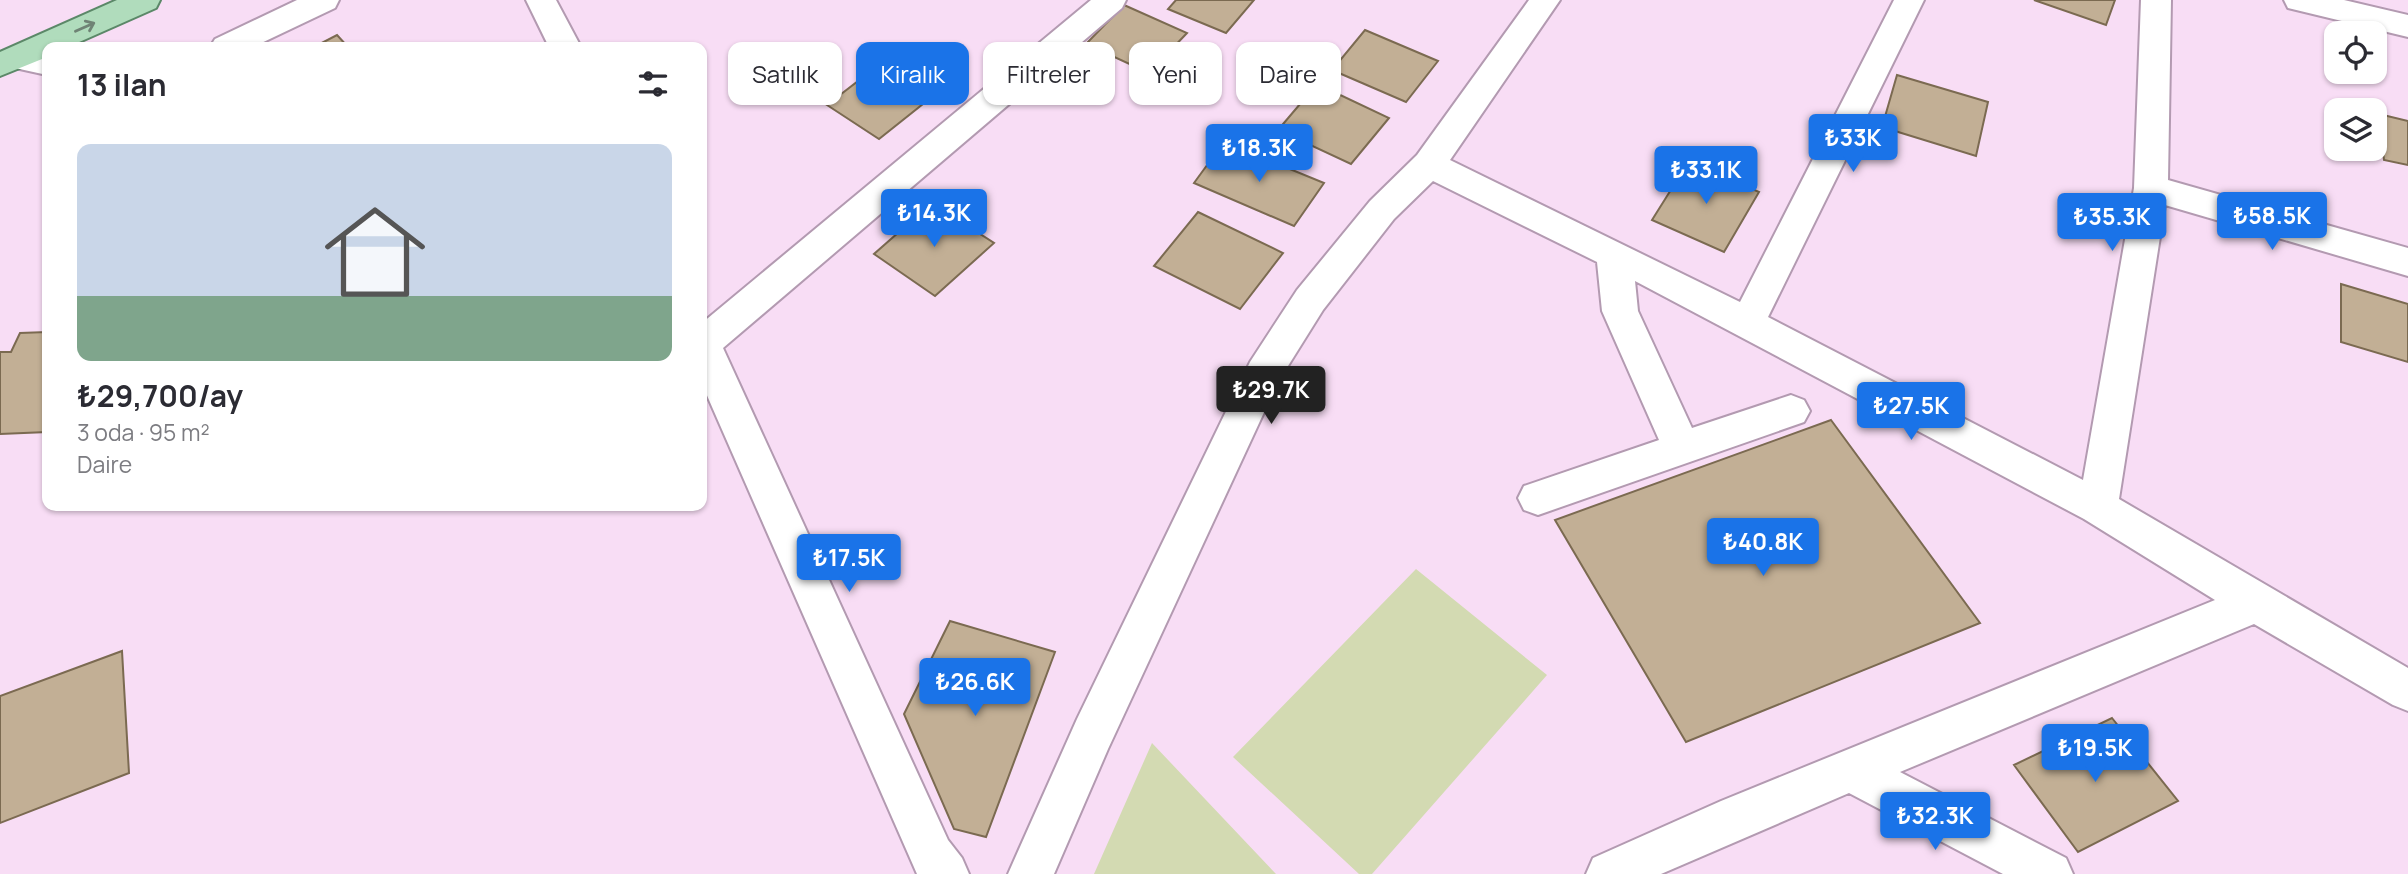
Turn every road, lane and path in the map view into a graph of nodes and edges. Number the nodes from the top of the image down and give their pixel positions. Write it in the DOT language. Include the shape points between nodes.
graph roads {
  1 [pos="145,0"];
  2 [pos="324,0"];
  3 [pos="541,0"];
  4 [pos="1111,0"];
  5 [pos="1545,0"];
  6 [pos="1909,0"];
  7 [pos="2156,0"];
  8 [pos="2299,0"];
  9 [pos="2408,26"];
  10 [pos="61,42"];
  11 [pos="236,42"];
  12 [pos="562,42"];
  13 [pos="42,52"];
  14 [pos="21,62"];
  15 [pos="1429,164"];
  16 [pos="2151,188"];
  17 [pos="1614,254"];
  18 [pos="2408,262"];
  19 [pos="1747,323"];
  20 [pos="707,340"];
  21 [pos="707,355"];
  22 [pos="1791,411"];
  23 [pos="1682,449"];
  24 [pos="1538,498"];
  25 [pos="2098,507"];
  26 [pos="2256,603"];
  27 [pos="2408,691"];
  28 [pos="1851,770"];
  29 [pos="946,874"];
  30 [pos="1031,874"];
  31 [pos="1609,874"];
  32 [pos="2050,874"];
  10 -- 1 [label="main road, one-way"];
  2 -- 11 [label="street"];
  3 -- 12 [label="street"];
  4 -- 20 [label="street"];
  5 -- 15 [label="street"];
  6 -- 19 [label="street"];
  7 -- 16 [label="street"];
  8 -- 9 [label="street"];
  14 -- 13 [label="main road, one-way"];
  15 -- 17 [label="street"];
  15 -- 30 [label="street" via="1382,210 1310,300 1263,373"];
  16 -- 18 [label="street"];
  16 -- 25 [label="street"];
  17 -- 19 [label="street"];
  17 -- 23 [label="street" via="1620,311"];
  19 -- 25 [label="street"];
  21 -- 29 [label="street" via="932,856"];
  22 -- 23 [label="street"];
  23 -- 24 [label="street"];
  25 -- 26 [label="street"];
  26 -- 27 [label="street"];
  26 -- 28 [label="street"];
  28 -- 31 [label="street"];
  28 -- 32 [label="street"];
}
